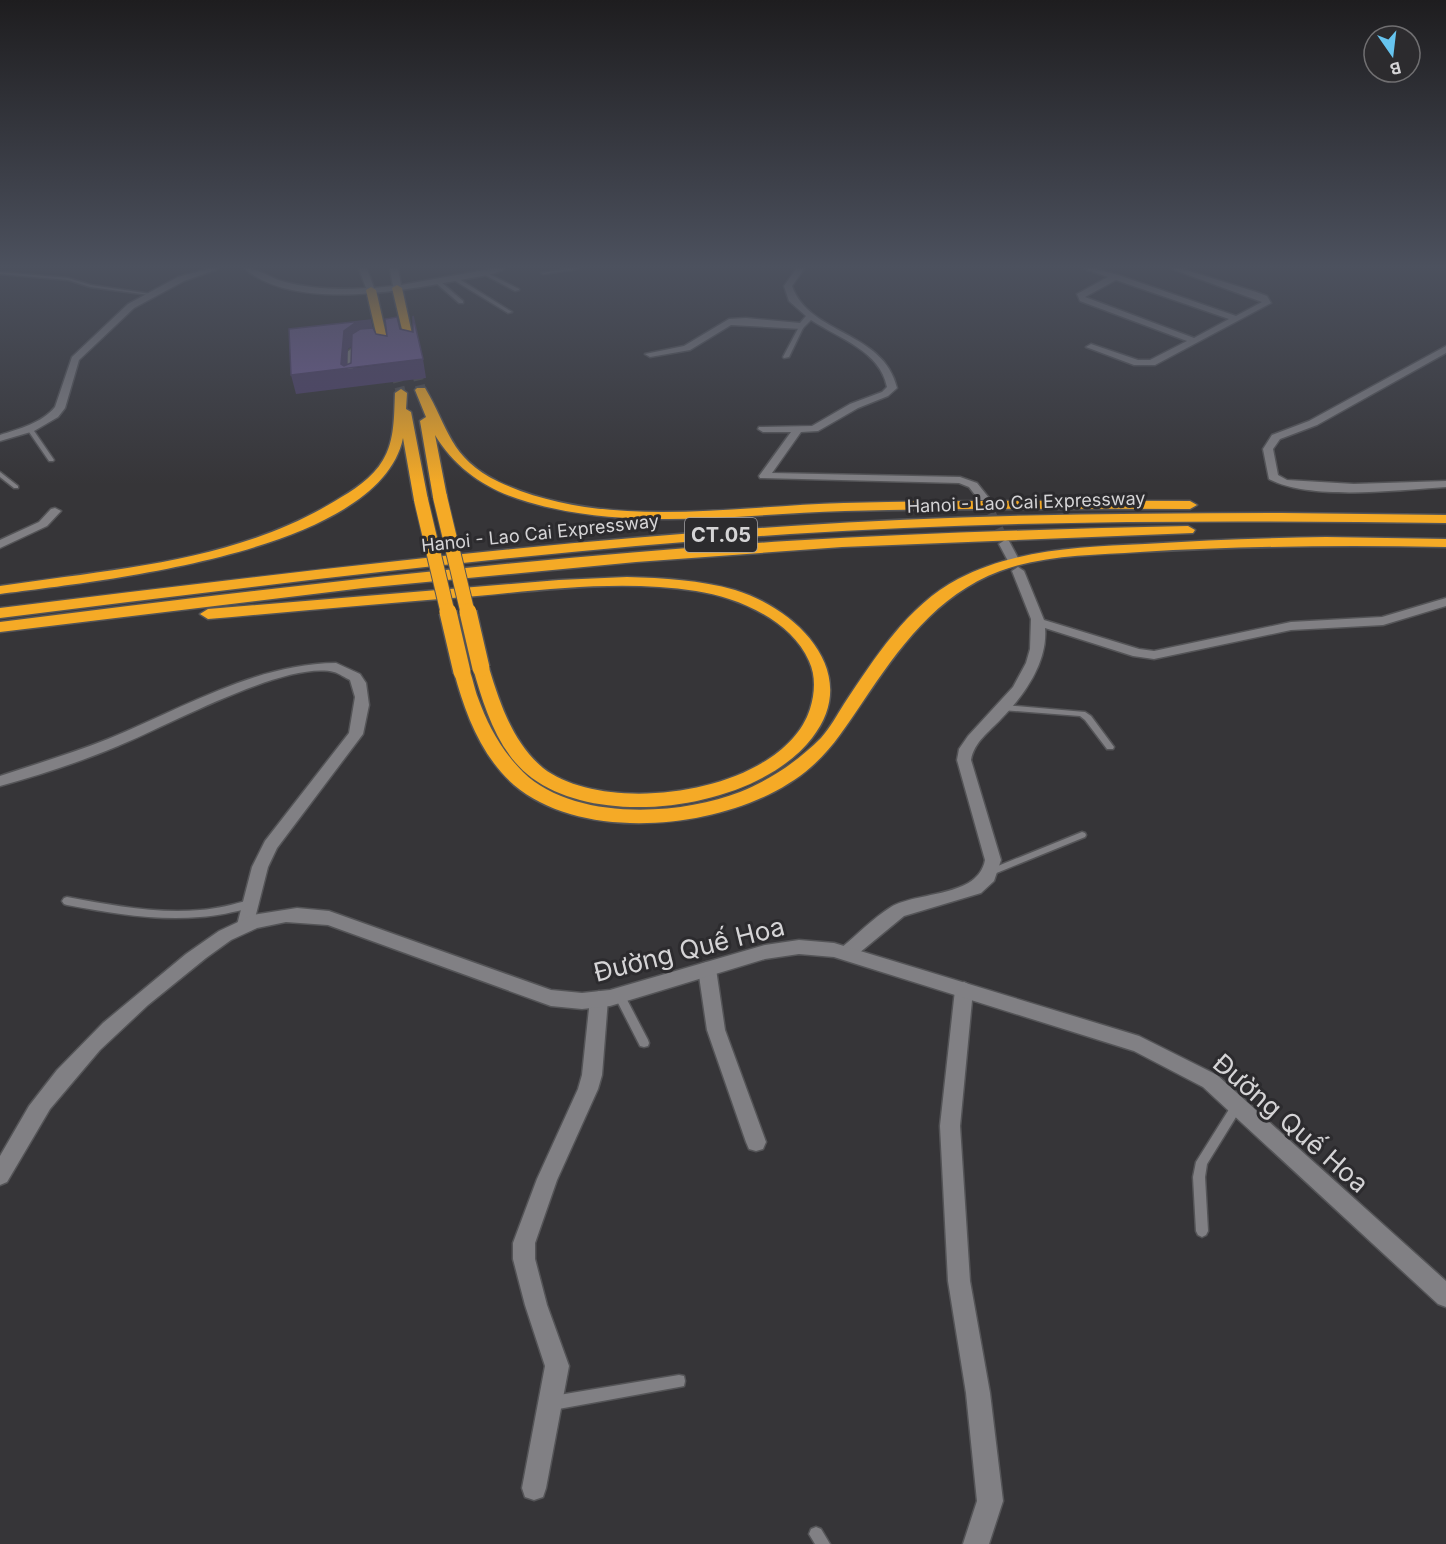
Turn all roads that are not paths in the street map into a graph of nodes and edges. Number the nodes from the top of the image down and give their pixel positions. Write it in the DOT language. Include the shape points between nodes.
graph roads {
  1 [pos="93,341"];
  2 [pos="383,341"];
  3 [pos="410,341"];
  4 [pos="698,341"];
  5 [pos="794,341"];
  6 [pos="854,341"];
  7 [pos="1195,341"];
  8 [pos="384,346"];
  9 [pos="411,346"];
  10 [pos="1091,347"];
  11 [pos="1446,349"];
  12 [pos="650,354"];
  13 [pos="786,357"];
  14 [pos="350,381"];
  15 [pos="30,429"];
  16 [pos="763,429"];
  17 [pos="797,431"];
  18 [pos="0,438"];
  19 [pos="51,460"];
  20 [pos="0,474"];
  21 [pos="1446,484"];
  22 [pos="16,487"];
  23 [pos="983,498"];
  24 [pos="55,511"];
  25 [pos="1446,517"];
  26 [pos="1446,531"];
  27 [pos="1446,543"];
  28 [pos="0,544"];
  29 [pos="1005,544"];
  30 [pos="0,590"];
  31 [pos="1446,602"];
  32 [pos="0,613"];
  33 [pos="1038,622"];
  34 [pos="0,627"];
  35 [pos="0,633"];
  36 [pos="1005,708"];
  37 [pos="1110,747"];
  38 [pos="0,781"];
  39 [pos="1082,835"];
  40 [pos="991,872"];
  41 [pos="68,902"];
  42 [pos="251,904"];
  43 [pos="246,925"];
  44 [pos="847,954"];
  45 [pos="706,969"];
  46 [pos="964,990"];
  47 [pos="609,997"];
  48 [pos="644,1044"];
  49 [pos="1237,1106"];
  50 [pos="756,1142"];
  51 [pos="0,1175"];
  52 [pos="1202,1231"];
  53 [pos="1446,1296"];
  54 [pos="679,1381"];
  55 [pos="550,1404"];
  56 [pos="534,1488"];
  57 [pos="976,1544"];
  1 -- 15 [label="street" via="71,368 60,408"];
  2 -- 8 [label="highway"];
  3 -- 9 [label="highway"];
  4 -- 12 [label="street" via="687,348"];
  5 -- 13 [label="lane"];
  6 -- 17 [label="street" via="884,368 892,384 885,394 814,429"];
  7 -- 10 [label="street" via="1161,360 1145,364"];
  8 -- 14 [label="lane" via="362,344 350,352"];
  11 -- 21 [label="street" via="1313,423 1276,437 1269,444 1268,455 1273,477 1286,486"];
  15 -- 18 [label="street"];
  15 -- 19 [label="lane"];
  16 -- 17 [label="street"];
  17 -- 23 [label="street" via="764,476 960,480 973,485"];
  20 -- 22 [label="lane"];
  24 -- 28 [label="street" via="43,524"];
  25 -- 32 [label="highway, Hanoi - Lao Cai Expressway / CT.05" via="1242,516 793,530 276,578"];
  25 -- 35 [label="highway, bridge" via="1295,506 1215,505 598,511 525,496 478,474 448,449 421,390 440,497 481,668 489,697 507,735 538,773 566,788 588,794 655,800 694,796 731,786 779,760 805,735 820,706 822,682 816,658 800,633 774,612 713,589 649,582 559,584"];
  26 -- 34 [label="highway, Hanoi - Lao Cai Expressway / CT.05" via="1252,528 956,536 730,549 483,572"];
  27 -- 30 [label="highway, bridge" via="1285,541 1179,545 1052,555 983,572 939,597 903,632 827,742 794,770 744,799 702,811 660,816 606,814 554,803 534,792 500,760 488,742 468,699 421,500 401,393 397,434 388,463 342,503 294,530 216,555"];
  29 -- 33 [label="street"];
  31 -- 33 [label="street" via="1383,621 1270,629 1154,655"];
  33 -- 36 [label="street" via="1036,652 1029,672"];
  36 -- 37 [label="lane" via="1082,714"];
  36 -- 40 [label="street" via="971,741 964,760 993,860"];
  38 -- 42 [label="street" via="111,744 267,678 303,669 345,670 356,677 360,687 361,715 356,734 271,845 260,867"];
  39 -- 40 [label="lane"];
  40 -- 44 [label="street" via="975,888 898,911"];
  41 -- 42 [label="lane" via="173,915"];
  42 -- 43 [label="street"];
  43 -- 47 [label="street, Đường Quế Hoa" via="308,914 329,918 551,998 582,1001"];
  43 -- 51 [label="street, Đường Quế Hoa" via="219,938 126,1012 82,1054 49,1095"];
  44 -- 45 [label="street, Đường Quế Hoa" via="799,947"];
  44 -- 46 [label="street, Đường Quế Hoa"];
  45 -- 47 [label="street, Đường Quế Hoa"];
  45 -- 50 [label="street" via="716,1030"];
  46 -- 49 [label="street, Đường Quế Hoa" via="1139,1044 1210,1082"];
  46 -- 57 [label="street" via="950,1126 959,1281 978,1393 990,1501"];
  47 -- 48 [label="lane"];
  47 -- 55 [label="street" via="588,1089 547,1179 525,1243 524,1259 557,1366"];
  49 -- 52 [label="lane" via="1202,1162"];
  49 -- 53 [label="street, Đường Quế Hoa"];
  54 -- 55 [label="lane"];
  55 -- 56 [label="street"];
}
